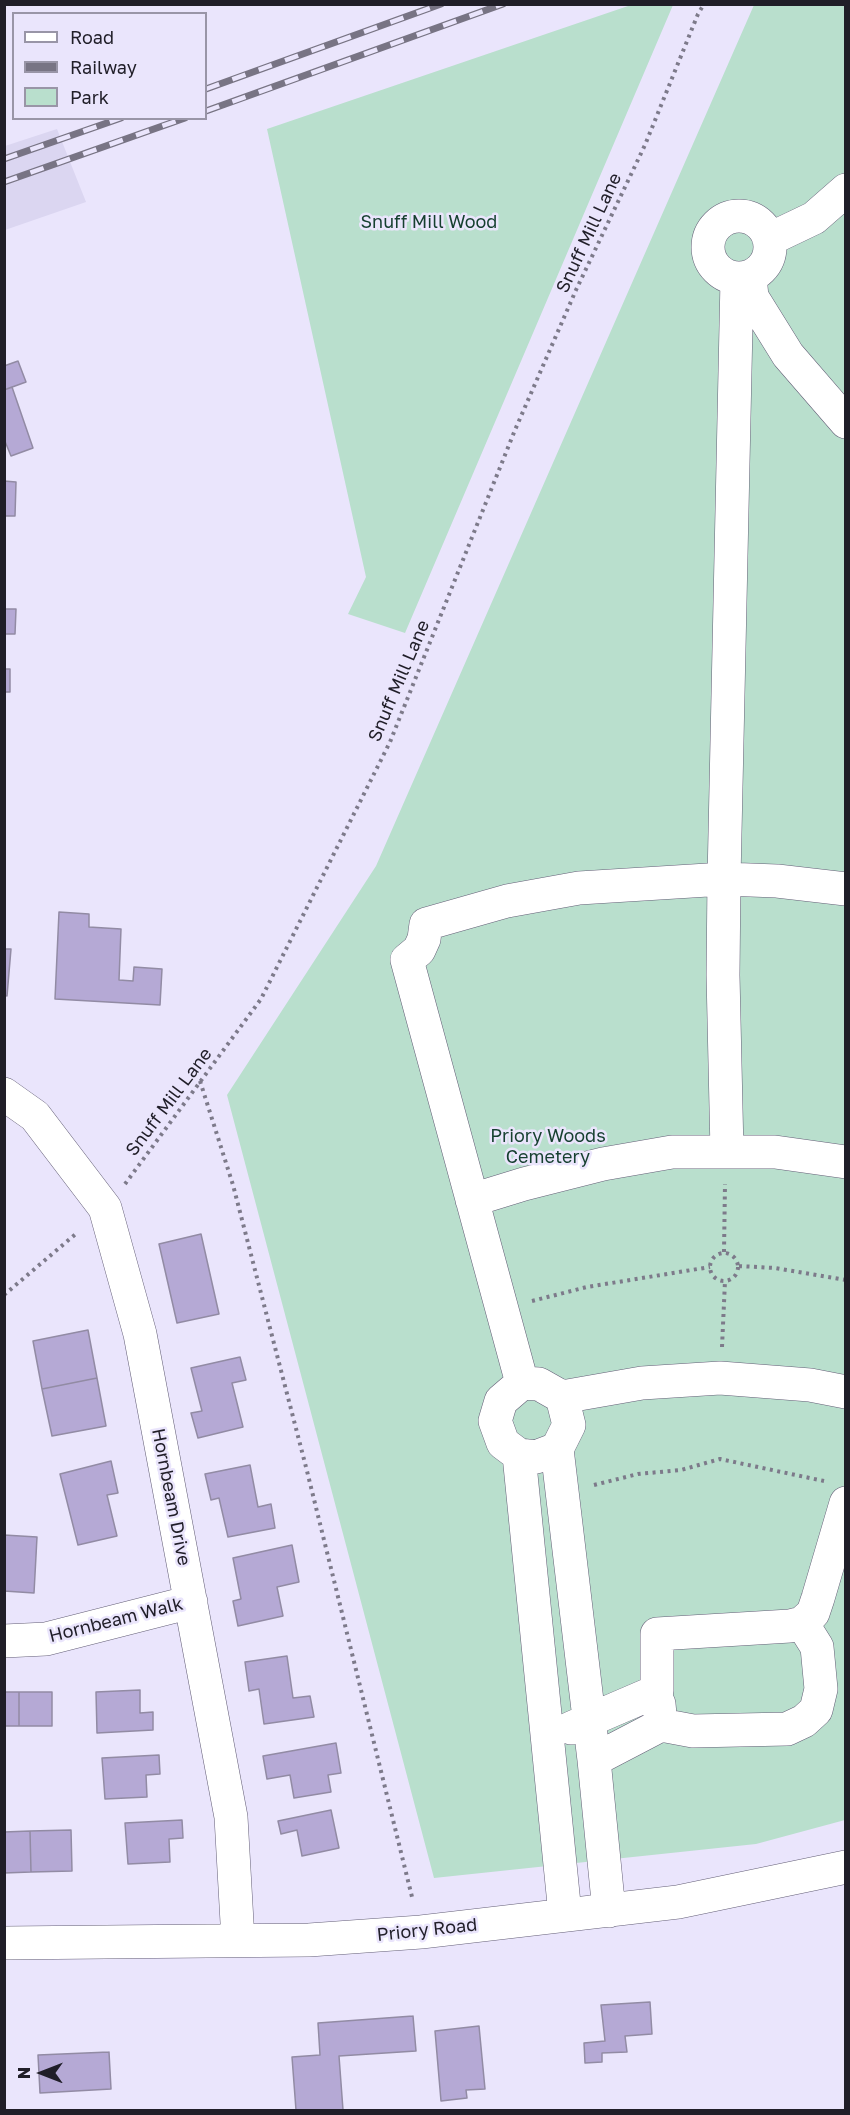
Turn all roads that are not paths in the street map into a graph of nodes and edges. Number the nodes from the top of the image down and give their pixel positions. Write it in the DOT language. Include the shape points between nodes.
graph roads {
  1 [pos="846,190"];
  2 [pos="770,239"];
  3 [pos="743,278"];
  4 [pos="846,422"];
  5 [pos="724,879"];
  6 [pos="846,889"];
  7 [pos="4,1094"];
  8 [pos="727,1152"];
  9 [pos="846,1162"];
  10 [pos="472,1200"];
  11 [pos="522,1383"];
  12 [pos="846,1392"];
  13 [pos="562,1397"];
  14 [pos="557,1449"];
  15 [pos="519,1455"];
  16 [pos="840,1493"];
  17 [pos="191,1602"];
  18 [pos="802,1623"];
  19 [pos="4,1641"];
  20 [pos="647,1696"];
  21 [pos="589,1721"];
  22 [pos="649,1731"];
  23 [pos="547,1739"];
  24 [pos="594,1760"];
  25 [pos="846,1867"];
  26 [pos="609,1911"];
  27 [pos="565,1914"];
  28 [pos="238,1940"];
  29 [pos="4,1942"];
  1 -- 2 [label="street" via="814,218"];
  2 -- 3 [label="street" via="769,259"];
  2 -- 3 [label="street" via="760,222 741,215 722,220 709,235 708,255 718,272"];
  3 -- 4 [label="street" via="788,355"];
  3 -- 5 [label="street"];
  5 -- 6 [label="street"];
  5 -- 8 [label="street"];
  5 -- 10 [label="street" via="579,888 507,901 426,924 419,950 407,960"];
  7 -- 17 [label="street, Hornbeam Drive" via="36,1116 105,1208 140,1334"];
  8 -- 9 [label="street" via="775,1152"];
  8 -- 10 [label="street" via="672,1152 603,1164"];
  10 -- 11 [label="street"];
  11 -- 13 [label="street" via="539,1384"];
  11 -- 15 [label="street" via="501,1401 495,1421 503,1443"];
  12 -- 13 [label="street" via="720,1378 642,1383"];
  13 -- 14 [label="street" via="569,1425"];
  14 -- 15 [label="street" via="536,1457"];
  14 -- 21 [label="street"];
  15 -- 23 [label="street"];
  16 -- 18 [label="street" via="818,1598 813,1613"];
  17 -- 19 [label="street, Hornbeam Walk" via="46,1639"];
  17 -- 28 [label="street, Hornbeam Drive" via="231,1817"];
  18 -- 20 [label="street" via="657,1634"];
  18 -- 22 [label="street" via="817,1647 821,1689 816,1710 804,1721 787,1729"];
  20 -- 21 [label="street"];
  20 -- 22 [label="street"];
  21 -- 23 [label="street"];
  21 -- 24 [label="street"];
  22 -- 24 [label="street"];
  23 -- 27 [label="street"];
  24 -- 26 [label="street"];
  25 -- 26 [label="street, Priory Road" via="678,1902"];
  26 -- 27 [label="street, Priory Road"];
  27 -- 28 [label="street, Priory Road" via="421,1932 309,1940"];
  28 -- 29 [label="street, Priory Road"];
}
